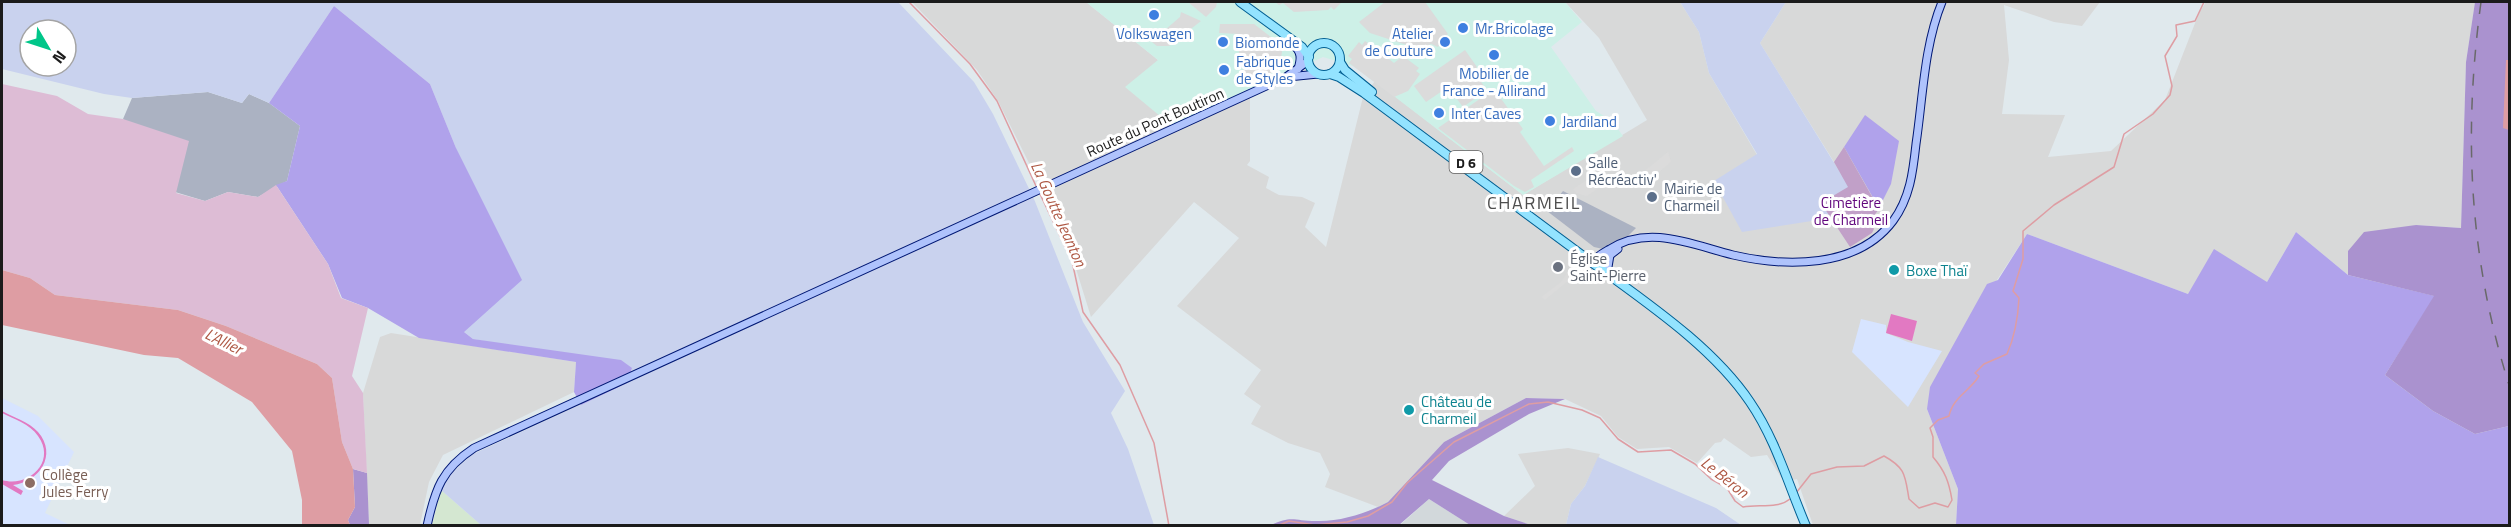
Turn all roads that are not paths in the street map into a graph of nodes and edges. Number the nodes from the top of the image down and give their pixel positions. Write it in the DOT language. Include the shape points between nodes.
graph roads {
  1 [pos="1240,2"];
  2 [pos="1247,2"];
  3 [pos="1942,2"];
  4 [pos="1254,12"];
  5 [pos="1319,45"];
  6 [pos="1309,59"];
  7 [pos="1340,62"];
  8 [pos="1298,69"];
  9 [pos="1318,74"];
  10 [pos="1330,74"];
  11 [pos="1286,77"];
  12 [pos="1633,240"];
  13 [pos="1599,262"];
  14 [pos="1774,445"];
  15 [pos="427,525"];
  16 [pos="1806,525"];
  1 -- 4 [label="main road"];
  2 -- 5 [label="main road" via="1306,42"];
  3 -- 12 [label="main road" via="1930,44 1909,189 1902,208 1875,239 1852,253 1806,261 1747,257 1662,237"];
  4 -- 6 [label="main road" via="1302,47"];
  4 -- 8 [label="main road" via="1298,49"];
  5 -- 6 [label="main road"];
  5 -- 7 [label="main road" via="1334,47"];
  6 -- 8 [label="main road, Route du Pont Boutiron"];
  6 -- 9 [label="main road" via="1311,69"];
  7 -- 10 [label="main road"];
  7 -- 13 [label="main road, D 6" via="1366,88"];
  8 -- 11 [label="main road, Route du Pont Boutiron"];
  9 -- 10 [label="main road"];
  9 -- 11 [label="main road, Route du Pont Boutiron"];
  10 -- 13 [label="main road, D 6" via="1365,93 1558,237"];
  11 -- 15 [label="main road, Route du Pont Boutiron" via="474,448 444,475"];
  12 -- 13 [label="main road"];
  12 -- 13 [label="main road" via="1621,243"];
  13 -- 14 [label="main road, D 6" via="1720,366 1751,403"];
  13 -- 14 [label="main road, D 6" via="1681,324 1734,374 1765,418"];
  14 -- 16 [label="main road, D 6"];
}
